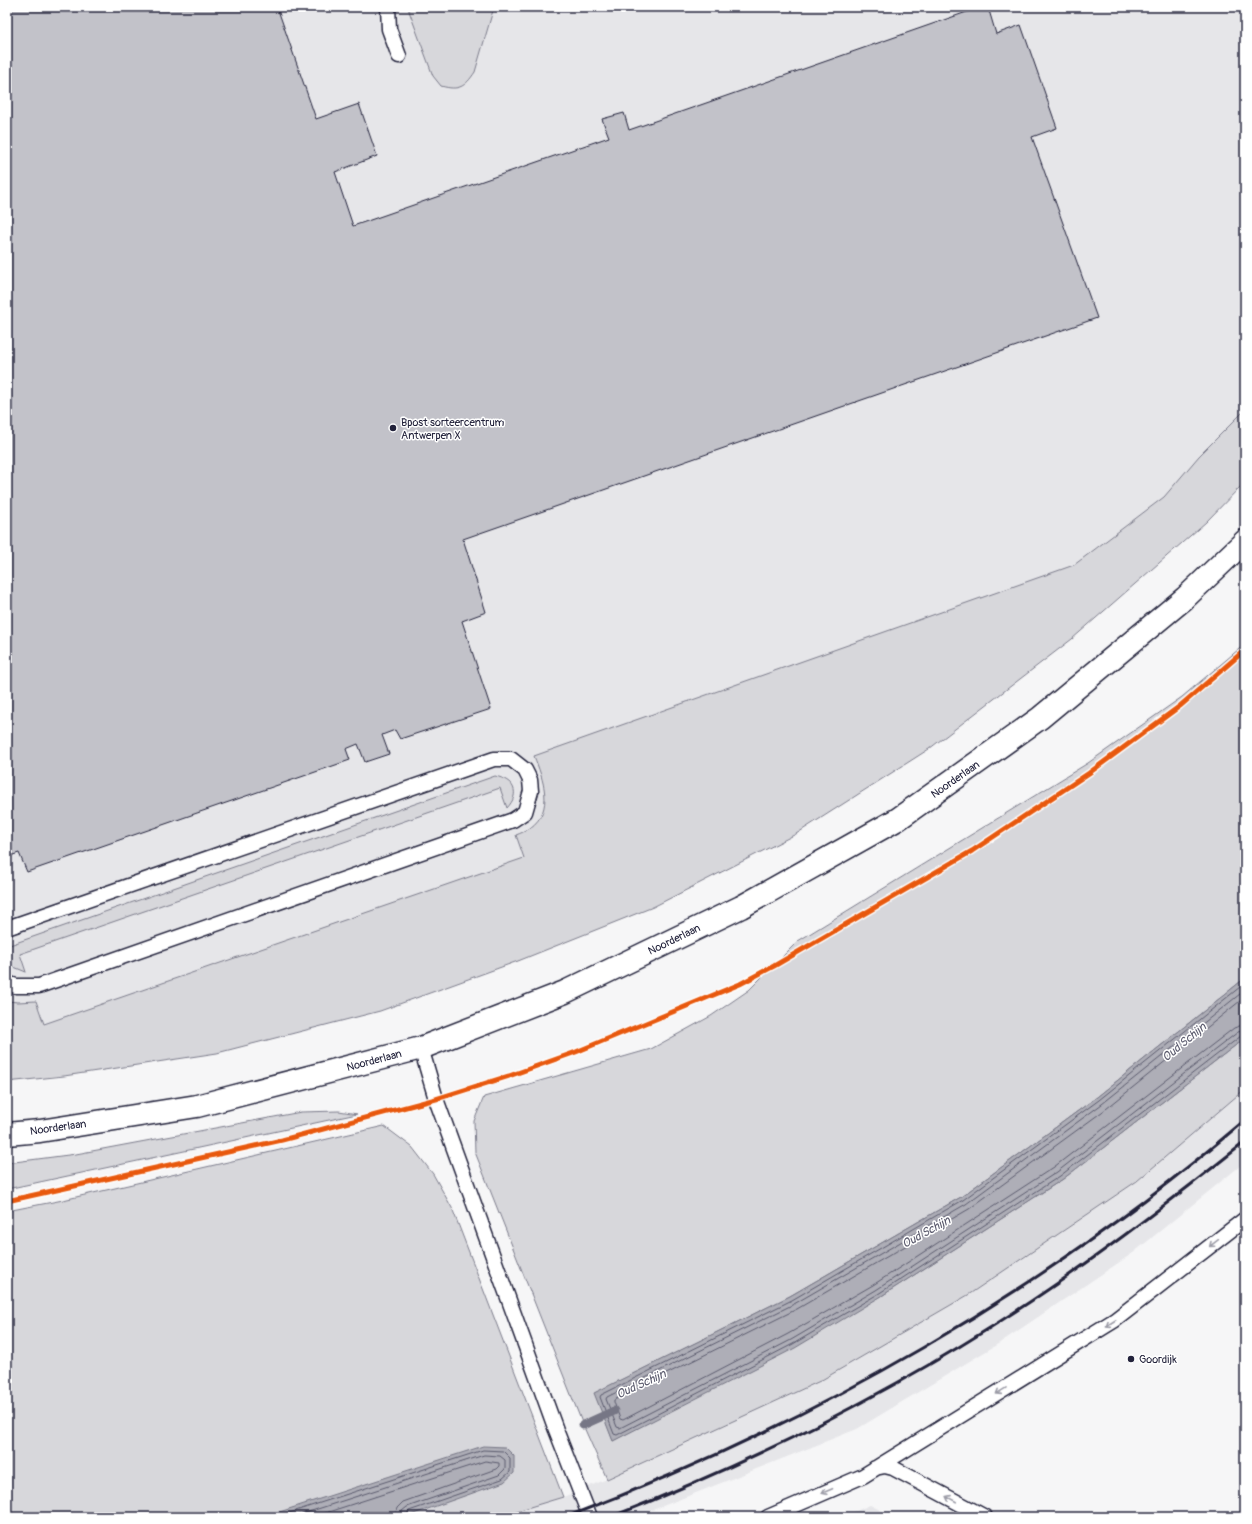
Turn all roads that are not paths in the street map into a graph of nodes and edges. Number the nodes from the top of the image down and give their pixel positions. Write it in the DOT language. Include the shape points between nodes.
graph roads {
  1 [pos="388,7"];
  2 [pos="399,56"];
  3 [pos="1245,541"];
  4 [pos="7,928"];
  5 [pos="7,983"];
  6 [pos="420,1048"];
  7 [pos="7,1134"];
  8 [pos="1245,1219"];
  9 [pos="875,1468"];
  10 [pos="590,1517"];
  11 [pos="768,1517"];
  12 [pos="985,1517"];
  1 -- 2 [label="lane" via="389,29"];
  3 -- 6 [label="main road, Noorderlaan" via="1185,598 1040,718 898,819 741,907 572,988"];
  4 -- 5 [label="lane" via="494,759 511,759 525,770 530,780 531,791 525,812 513,820 39,986 16,986"];
  6 -- 7 [label="main road, Noorderlaan" via="197,1106"];
  6 -- 10 [label="lane" via="436,1099"];
  8 -- 9 [label="lane, one-way" via="1116,1320"];
  9 -- 11 [label="lane, one-way" via="863,1476"];
  12 -- 9 [label="lane, one-way" via="893,1468"];
}
